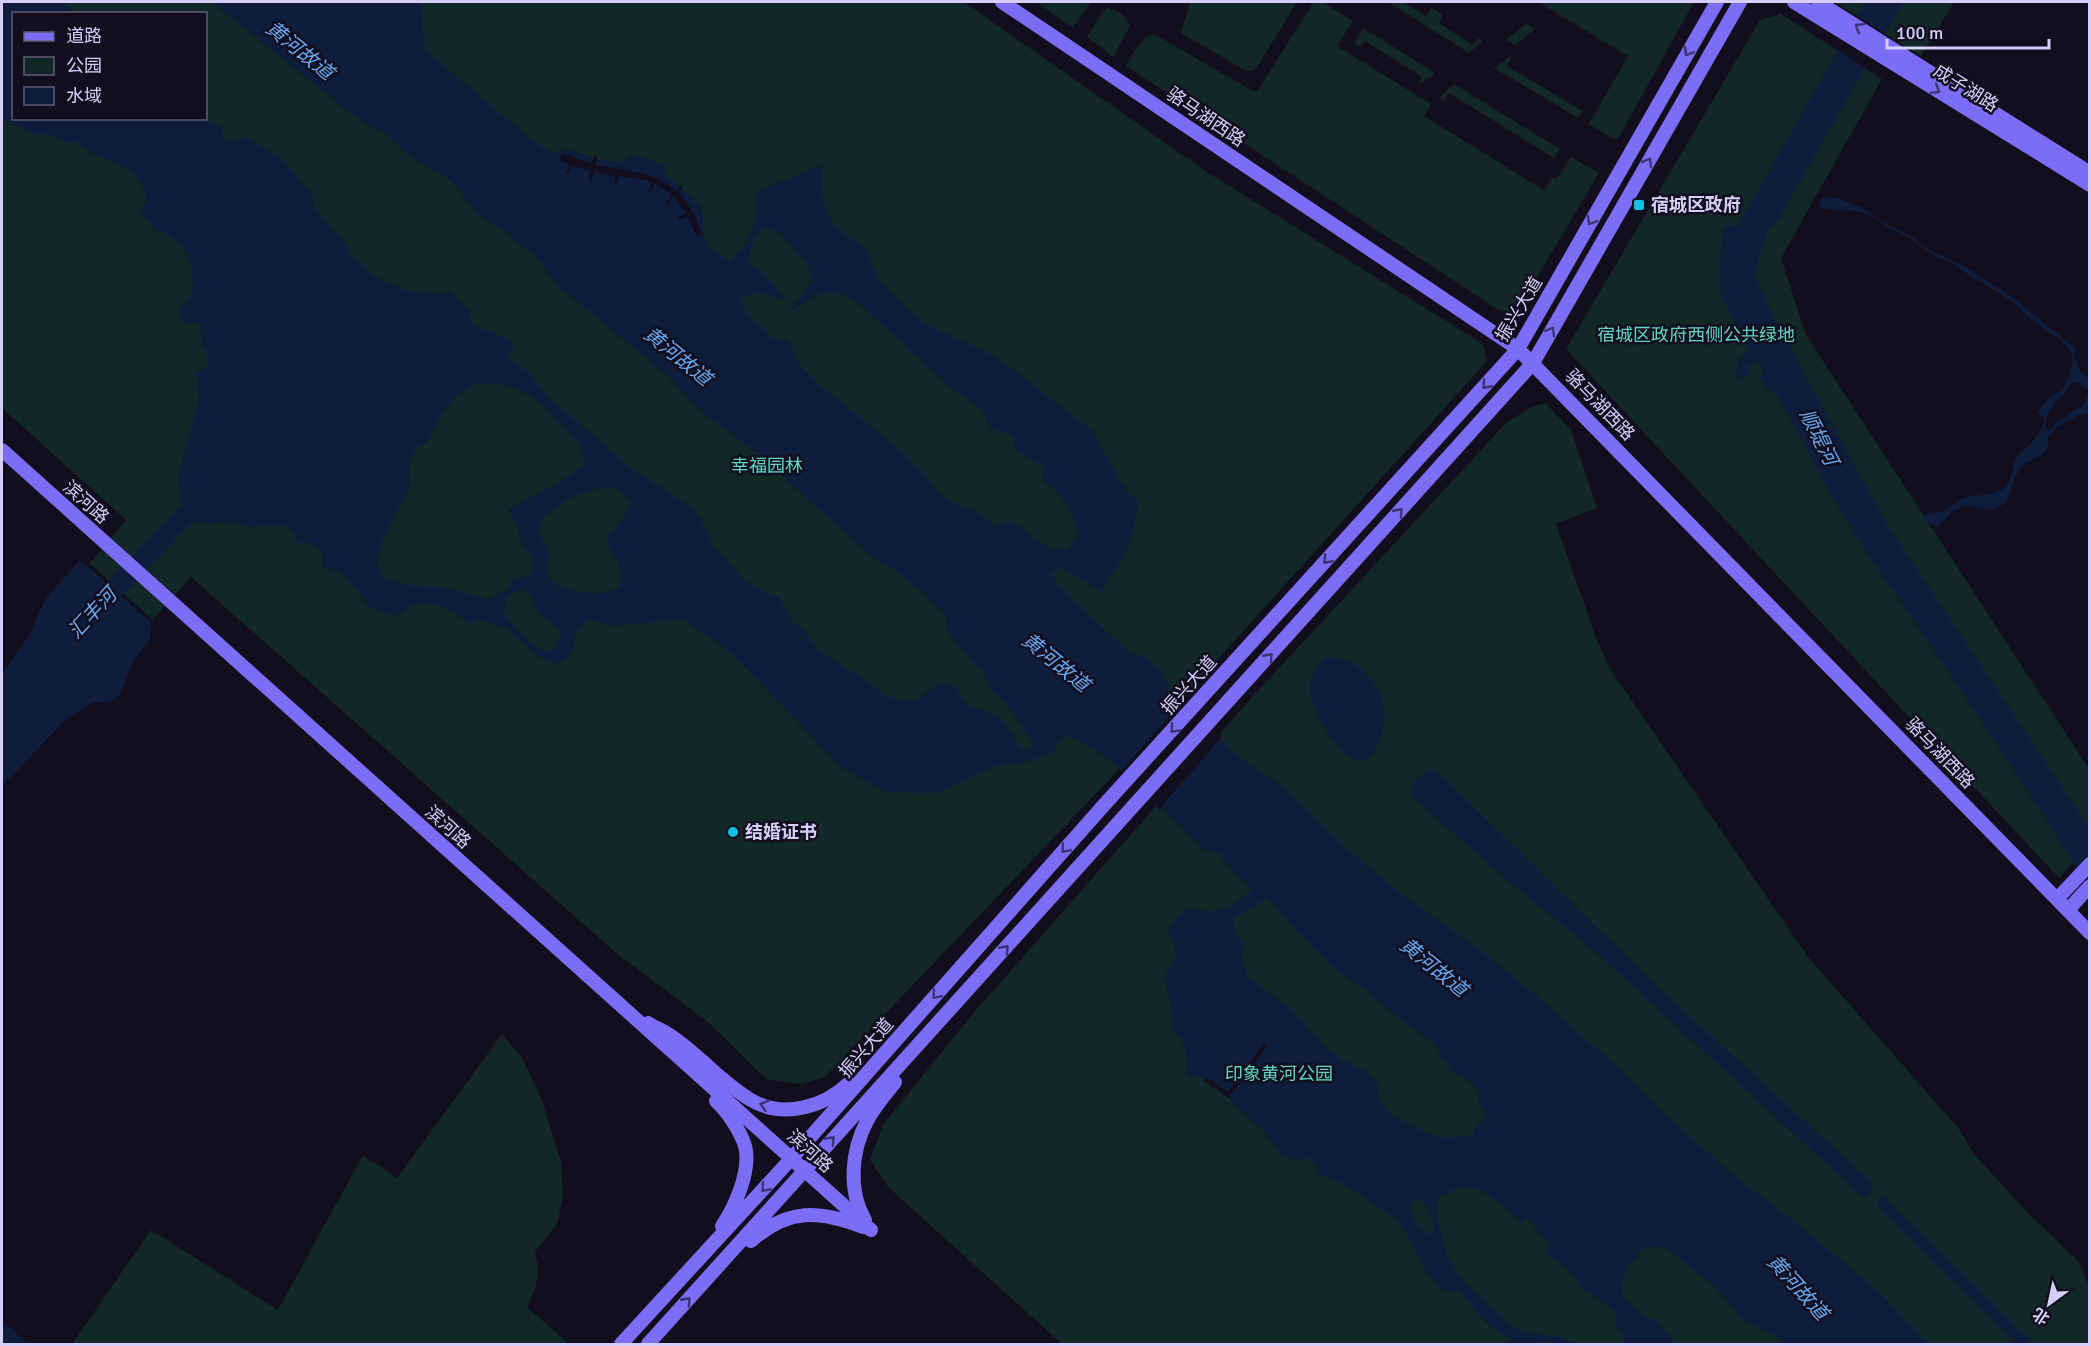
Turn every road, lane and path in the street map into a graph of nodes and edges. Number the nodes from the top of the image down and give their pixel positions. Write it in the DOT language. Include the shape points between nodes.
graph roads {
  1 [pos="1002,2"];
  2 [pos="1717,2"];
  3 [pos="1740,2"];
  4 [pos="1794,2"];
  5 [pos="1820,8"];
  6 [pos="1890,54"];
  7 [pos="2090,173"];
  8 [pos="2090,185"];
  9 [pos="1518,349"];
  10 [pos="1533,363"];
  11 [pos="2,450"];
  12 [pos="2090,864"];
  13 [pos="2087,889"];
  14 [pos="2057,899"];
  15 [pos="2068,910"];
  16 [pos="2090,933"];
  17 [pos="630,1014"];
  18 [pos="942,1018"];
  19 [pos="915,1019"];
  20 [pos="791,1159"];
  21 [pos="804,1170"];
  22 [pos="871,1230"];
  23 [pos="690,1270"];
  24 [pos="704,1282"];
  25 [pos="621,1344"];
  26 [pos="648,1344"];
  1 -- 9 [label="main road, 骆马湖西路"];
  2 -- 9 [label="main road, 振兴大道, one-way"];
  10 -- 3 [label="main road, 振兴大道, one-way"];
  4 -- 5 [label="main road, 成子湖路"];
  5 -- 6 [label="main road, 成子湖路"];
  6 -- 7 [label="main road, 成子湖路"];
  6 -- 8 [label="main road, 成子湖路, one-way"];
  9 -- 10 [label="main road, 骆马湖西路"];
  9 -- 19 [label="main road, 振兴大道, one-way"];
  10 -- 14 [label="main road, 骆马湖西路"];
  18 -- 10 [label="main road, 振兴大道, one-way"];
  11 -- 17 [label="main road, 滨河路"];
  12 -- 14 [label="main road"];
  13 -- 15 [label="main road"];
  14 -- 15 [label="main road, 骆马湖西路"];
  15 -- 16 [label="main road, 骆马湖西路"];
  19 -- 17 [label="main road, one-way" via="839,1093 797,1110 752,1101 669,1034"];
  17 -- 20 [label="main road, 滨河路"];
  17 -- 23 [label="main road" via="723,1107 745,1145 741,1189 729,1216"];
  21 -- 18 [label="main road, 振兴大道, one-way"];
  18 -- 22 [label="main road" via="860,1135 854,1191 858,1208"];
  19 -- 20 [label="main road, 振兴大道"];
  20 -- 21 [label="main road, 滨河路"];
  20 -- 23 [label="main road, 振兴大道, one-way"];
  21 -- 22 [label="main road, 滨河路"];
  21 -- 24 [label="main road, 振兴大道"];
  22 -- 24 [label="main road" via="824,1216 784,1219 767,1227"];
  23 -- 25 [label="main road, 振兴大道"];
  26 -- 24 [label="main road, 振兴大道, one-way"];
}
